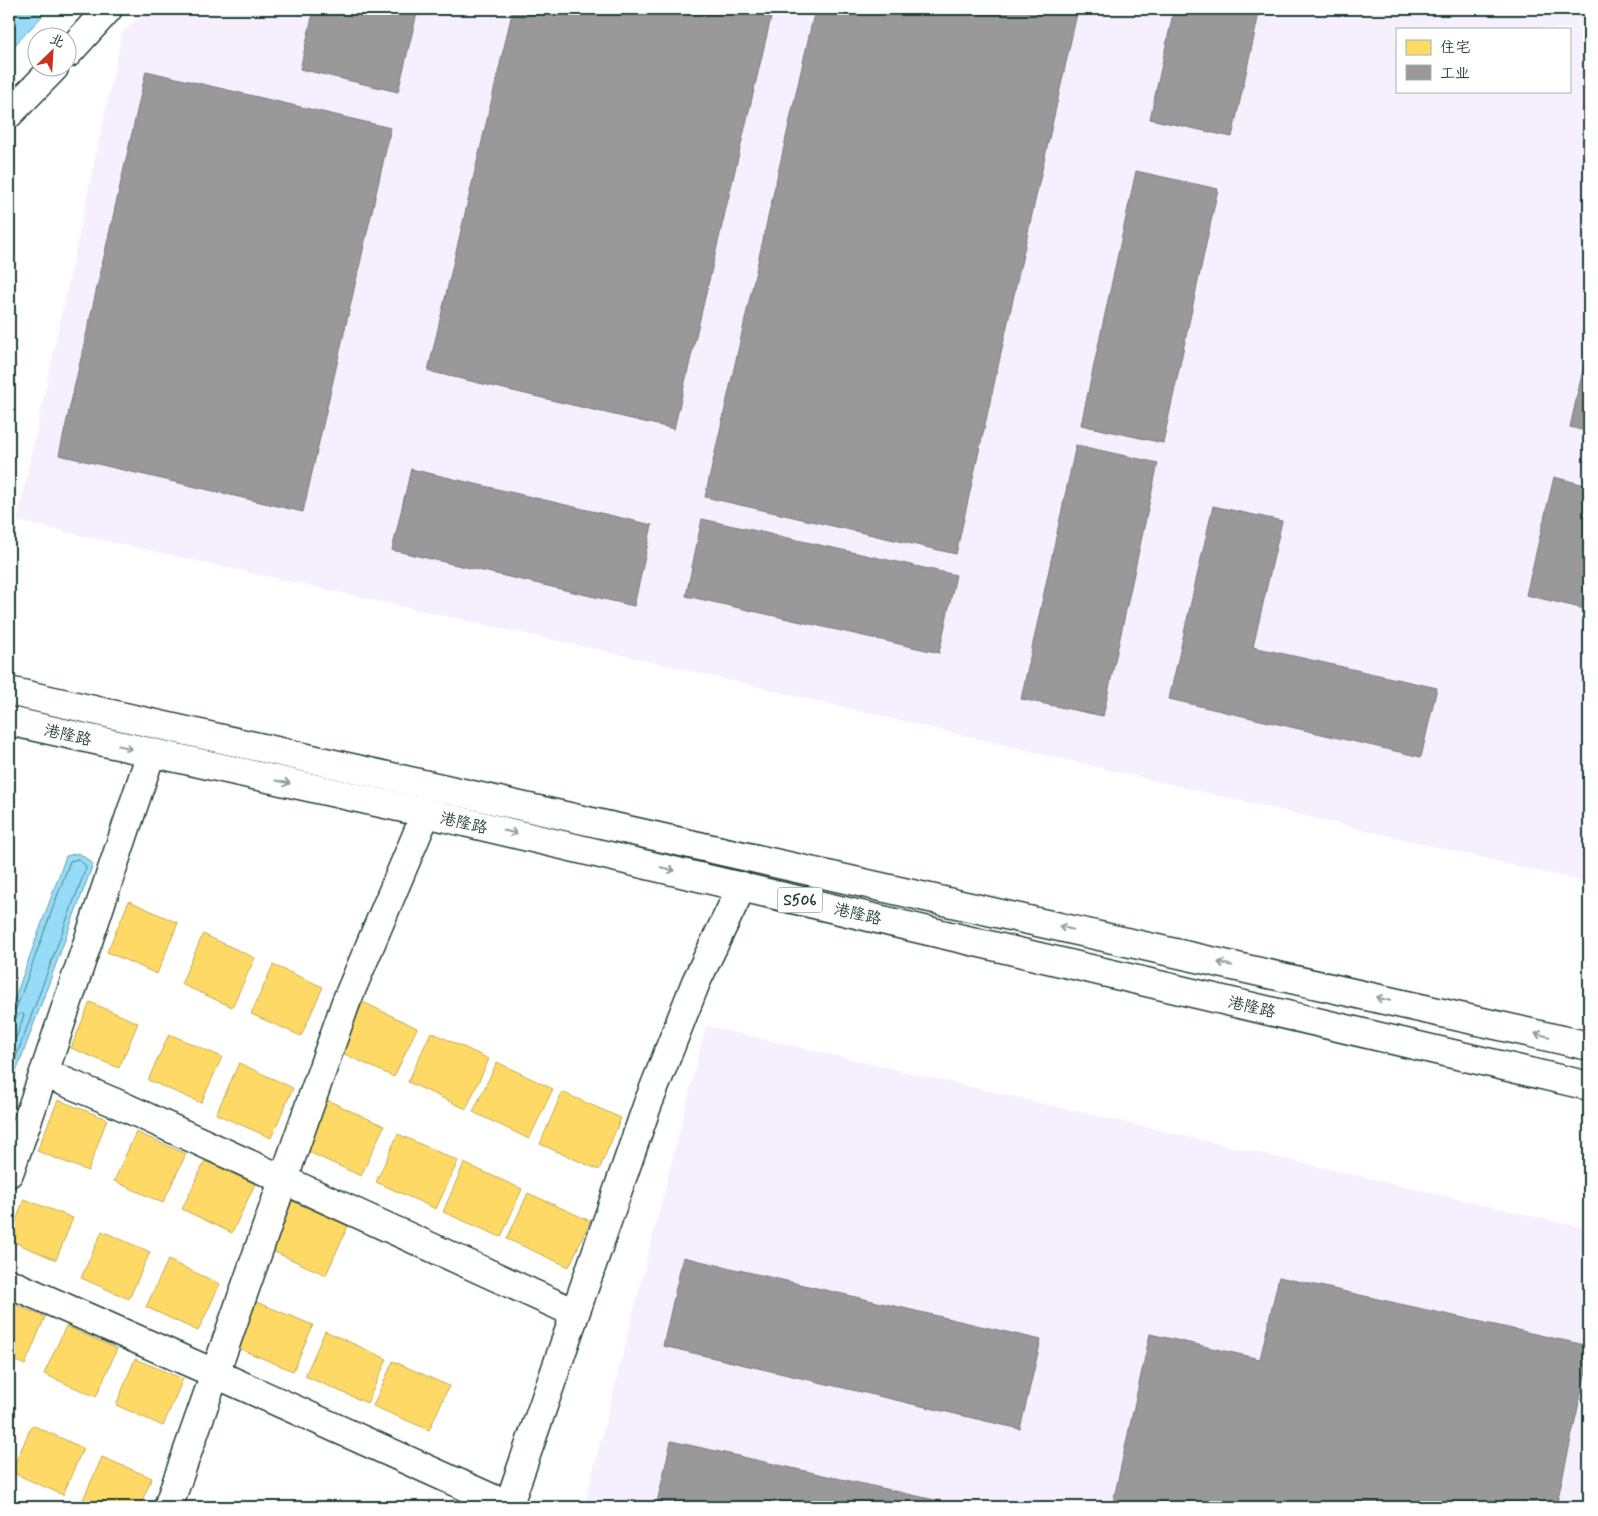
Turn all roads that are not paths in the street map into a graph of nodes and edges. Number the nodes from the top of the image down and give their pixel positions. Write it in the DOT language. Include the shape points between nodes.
graph roads {
  1 [pos="108,9"];
  2 [pos="78,42"];
  3 [pos="44,78"];
  4 [pos="9,114"];
  5 [pos="9,691"];
  6 [pos="9,720"];
  7 [pos="151,752"];
  8 [pos="426,813"];
  9 [pos="742,886"];
  10 [pos="1589,1046"];
  11 [pos="44,1074"];
  12 [pos="1589,1086"];
  13 [pos="9,1173"];
  14 [pos="284,1180"];
  15 [pos="9,1283"];
  16 [pos="575,1313"];
  17 [pos="216,1374"];
  18 [pos="168,1507"];
  19 [pos="508,1507"];
  1 -- 2 [label="main road"];
  3 -- 4 [label="main road"];
  10 -- 5 [label="main road, 港隆路 / S506, one-way"];
  6 -- 7 [label="main road, 港隆路 / S506, one-way"];
  7 -- 8 [label="main road, 港隆路 / S506, one-way"];
  7 -- 11 [label="main road"];
  8 -- 9 [label="main road, 港隆路 / S506, one-way"];
  8 -- 14 [label="main road" via="346,1002"];
  9 -- 12 [label="main road, 港隆路 / S506"];
  9 -- 16 [label="main road" via="696,982 658,1079"];
  11 -- 13 [label="main road"];
  11 -- 14 [label="main road"];
  14 -- 16 [label="main road"];
  14 -- 17 [label="main road"];
  15 -- 17 [label="main road"];
  16 -- 19 [label="main road"];
  17 -- 18 [label="main road"];
  17 -- 19 [label="main road"];
}
